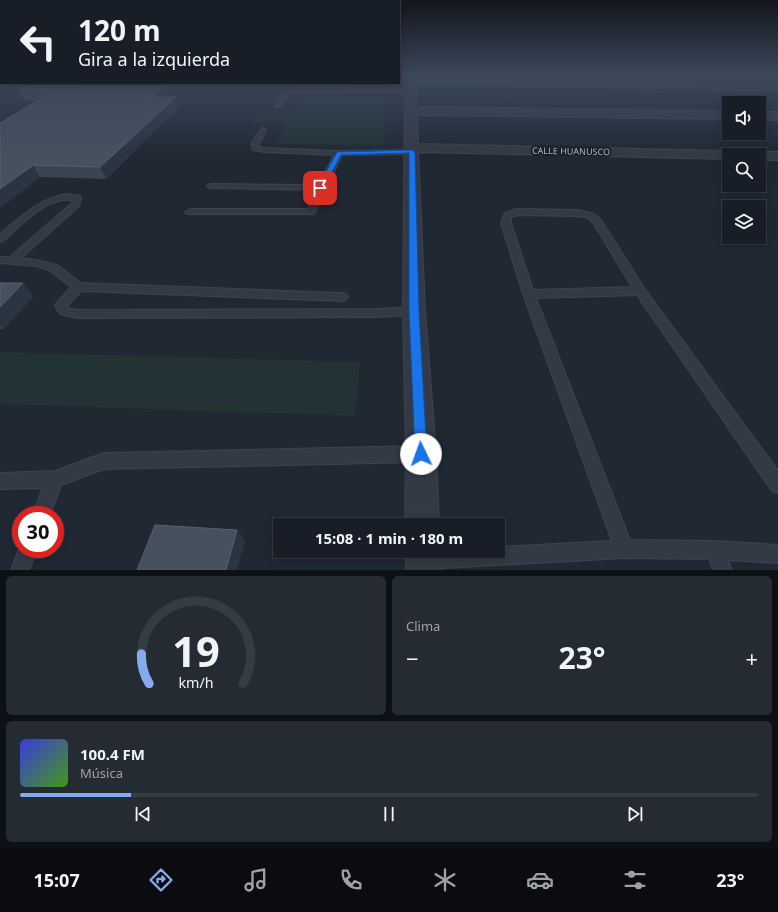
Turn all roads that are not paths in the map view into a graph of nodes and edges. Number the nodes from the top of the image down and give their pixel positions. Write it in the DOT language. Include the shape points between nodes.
graph roads {
  1 [pos="280,103"];
  2 [pos="411,103"];
  3 [pos="571,103"];
  4 [pos="278,106"];
  5 [pos="722,114"];
  6 [pos="766,116"];
  7 [pos="778,116"];
  8 [pos="263,130"];
  9 [pos="412,150"];
  10 [pos="339,153"];
  11 [pos="722,155"];
  12 [pos="766,156"];
  13 [pos="778,156"];
  14 [pos="211,186"];
  15 [pos="320,188"];
  16 [pos="190,212"];
  17 [pos="0,239"];
  18 [pos="0,260"];
  19 [pos="12,261"];
  20 [pos="78,287"];
  21 [pos="640,291"];
  22 [pos="529,294"];
  23 [pos="342,296"];
  24 [pos="414,311"];
  25 [pos="421,454"];
  26 [pos="55,479"];
  27 [pos="0,481"];
  28 [pos="778,485"];
  29 [pos="44,506"];
  30 [pos="422,518"];
  31 [pos="624,549"];
  32 [pos="714,550"];
  33 [pos="778,554"];
  34 [pos="25,558"];
  35 [pos="423,560"];
  36 [pos="20,570"];
  37 [pos="724,570"];
  1 -- 4 [label="lane"];
  2 -- 9 [label="street"];
  3 -- 5 [label="street"];
  6 -- 7 [label="street"];
  8 -- 10 [label="lane" via="255,144 256,148"];
  9 -- 10 [label="lane"];
  9 -- 11 [label="street, CALLE HUANUSCO"];
  9 -- 24 [label="street"];
  10 -- 15 [label="lane"];
  12 -- 13 [label="street"];
  14 -- 15 [label="lane"];
  15 -- 16 [label="lane" via="311,212 306,213"];
  17 -- 19 [label="lane" via="54,198 77,198 76,204"];
  18 -- 19 [label="lane"];
  19 -- 20 [label="lane" via="53,267"];
  20 -- 23 [label="lane"];
  20 -- 24 [label="lane" via="62,305 64,311 77,314 108,314"];
  21 -- 22 [label="lane"];
  21 -- 22 [label="lane" via="598,222 591,216 578,213 516,212 507,216 506,223"];
  21 -- 28 [label="lane"];
  22 -- 31 [label="lane"];
  24 -- 25 [label="street"];
  25 -- 26 [label="lane" via="104,461"];
  25 -- 30 [label="street"];
  26 -- 27 [label="lane"];
  26 -- 29 [label="lane"];
  31 -- 32 [label="lane"];
  31 -- 35 [label="lane"];
  32 -- 33 [label="lane"];
  32 -- 37 [label="lane"];
  34 -- 36 [label="lane"];
}
